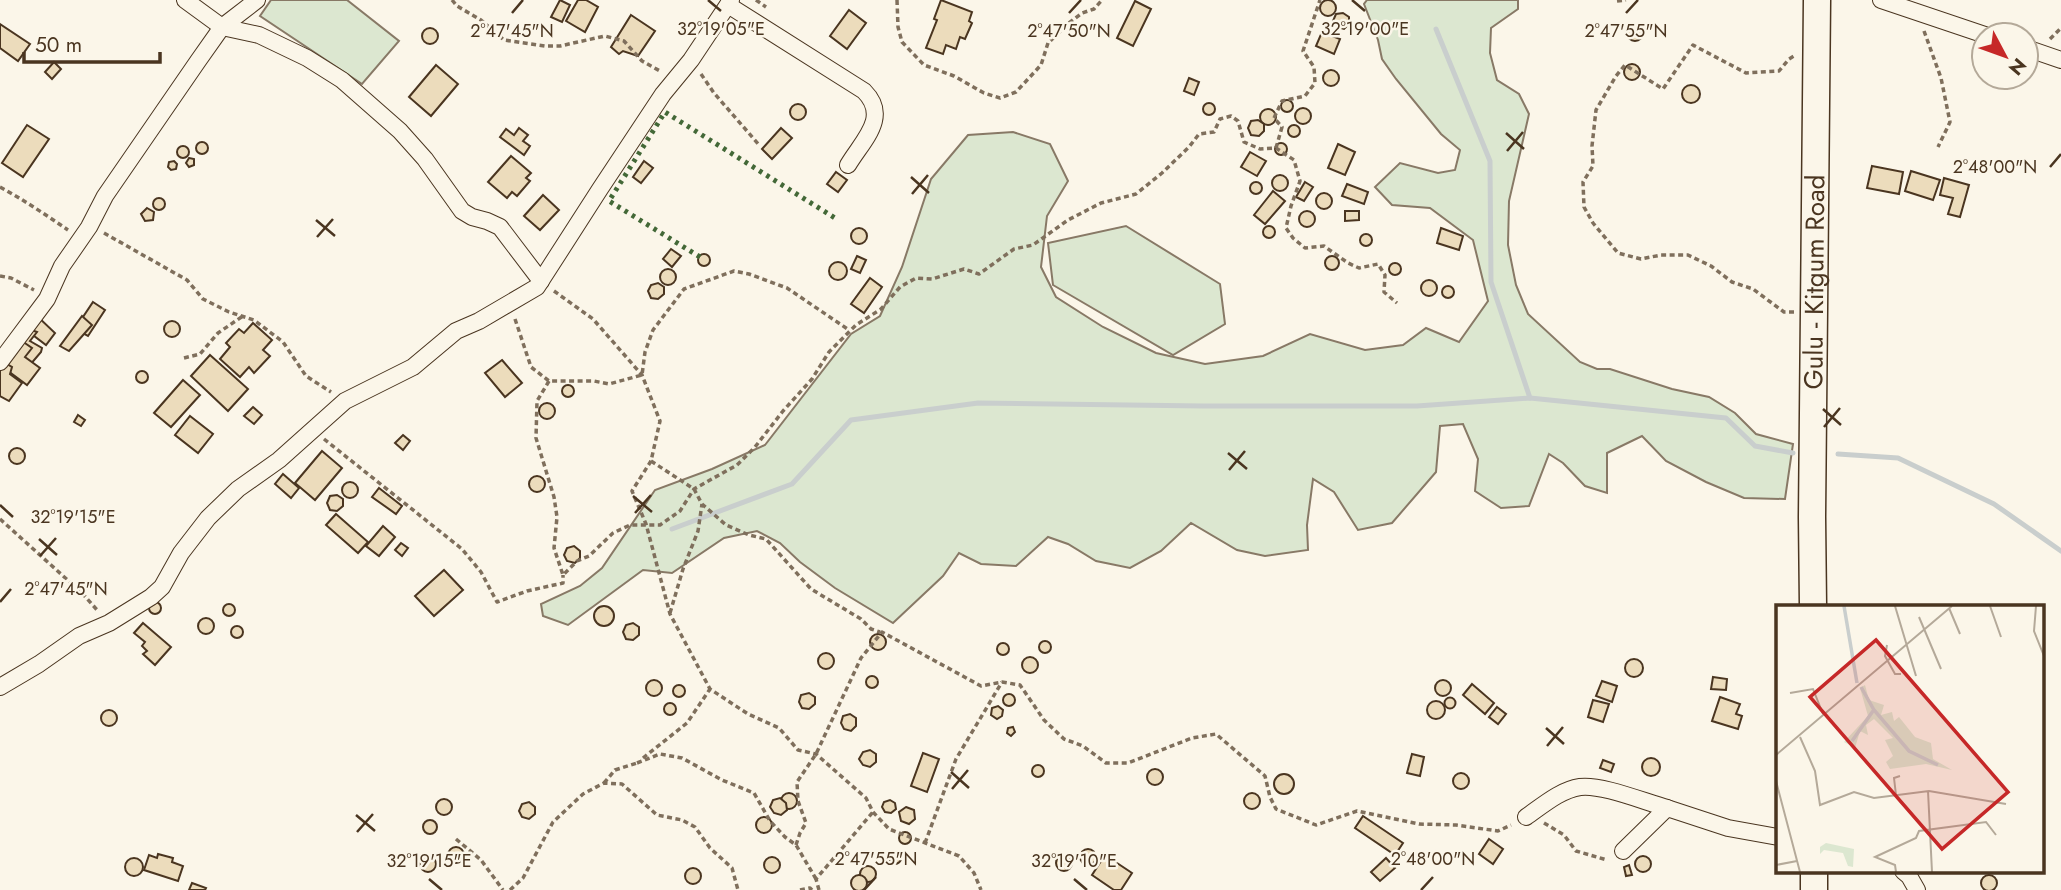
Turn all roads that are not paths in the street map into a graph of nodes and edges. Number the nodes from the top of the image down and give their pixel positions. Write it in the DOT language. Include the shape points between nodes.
graph roads {
  1 [pos="185,0"];
  2 [pos="257,0"];
  3 [pos="1817,0"];
  4 [pos="1881,0"];
  5 [pos="729,2"];
  6 [pos="222,27"];
  7 [pos="1970,30"];
  8 [pos="2040,53"];
  9 [pos="2061,60"];
  10 [pos="848,165"];
  11 [pos="541,281"];
  12 [pos="0,362"];
  13 [pos="1813,605"];
  14 [pos="0,687"];
  15 [pos="1667,808"];
  16 [pos="1526,817"];
  17 [pos="1776,837"];
  18 [pos="1623,850"];
  19 [pos="1814,872"];
  20 [pos="1904,872"];
  21 [pos="1814,890"];
  22 [pos="1917,890"];
  1 -- 6 [label="street"];
  2 -- 6 [label="street"];
  3 -- 13 [label="main road, Gulu - Kitgum Road"];
  4 -- 7 [label="street"];
  5 -- 10 [label="street" via="870,97 876,106 874,123"];
  5 -- 11 [label="street"];
  6 -- 11 [label="street" via="259,35 342,80 400,131 462,211 500,227"];
  6 -- 12 [label="street" via="105,196 47,299"];
  8 -- 9 [label="street"];
  11 -- 14 [label="street" via="456,331 413,367 345,401 208,518 152,597 79,636"];
  15 -- 16 [label="street" via="1582,786"];
  15 -- 17 [label="street" via="1728,828"];
  15 -- 18 [label="street"];
  19 -- 21 [label="main road"];
  20 -- 22 [label="street"];
}
